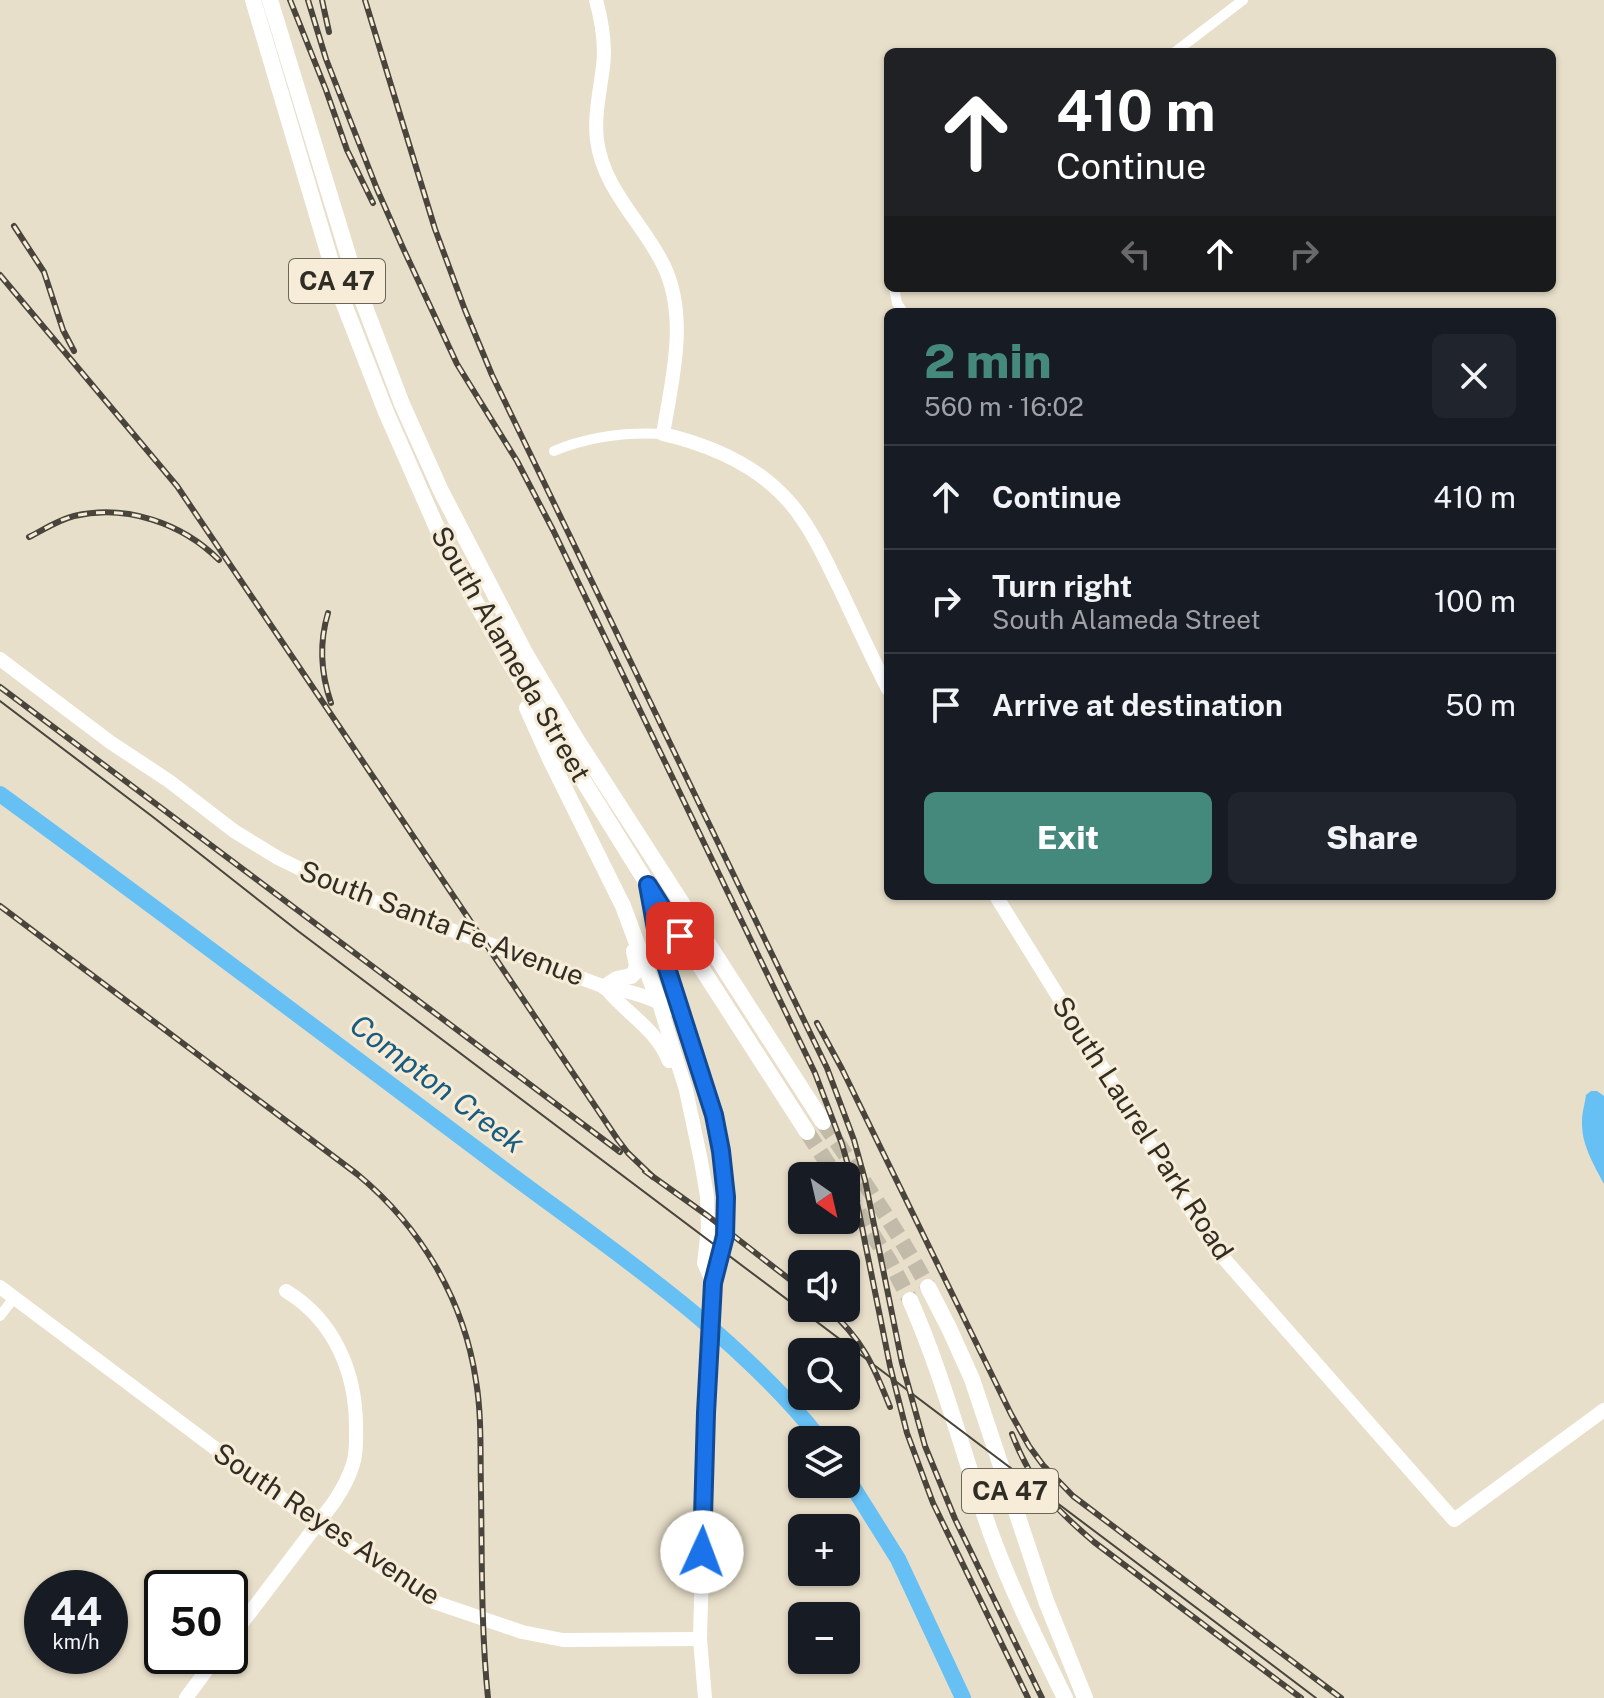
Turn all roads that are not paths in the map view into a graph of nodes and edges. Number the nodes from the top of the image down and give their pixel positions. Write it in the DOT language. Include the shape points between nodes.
graph roads {
  1 [pos="253,0"];
  2 [pos="270,0"];
  3 [pos="596,0"];
  4 [pos="1243,0"];
  5 [pos="1180,48"];
  6 [pos="663,434"];
  7 [pos="554,451"];
  8 [pos="507,658"];
  9 [pos="0,659"];
  10 [pos="884,681"];
  11 [pos="646,846"];
  12 [pos="648,885"];
  13 [pos="998,900"];
  14 [pos="623,906"];
  15 [pos="605,987"];
  16 [pos="658,1000"];
  17 [pos="681,1013"];
  18 [pos="686,1090"];
  19 [pos="823,1122"];
  20 [pos="807,1132"];
  21 [pos="722,1157"];
  22 [pos="701,1161"];
  23 [pos="713,1283"];
  24 [pos="0,1287"];
  25 [pos="928,1287"];
  26 [pos="286,1291"];
  27 [pos="14,1298"];
  28 [pos="910,1300"];
  29 [pos="0,1316"];
  30 [pos="1604,1410"];
  31 [pos="316,1524"];
  32 [pos="248,1615"];
  33 [pos="700,1639"];
  34 [pos="204,1674"];
  35 [pos="186,1698"];
  36 [pos="705,1698"];
  37 [pos="1065,1698"];
  38 [pos="1085,1698"];
  1 -- 8 [label="main road, South Alameda Street / CA 47" via="342,299 448,553"];
  2 -- 11 [label="main road, South Alameda Street / CA 47" via="360,294 402,404 524,651"];
  3 -- 6 [label="street" via="604,40 597,142 616,192 672,287 674,363"];
  4 -- 5 [label="street"];
  6 -- 7 [label="street" via="623,433"];
  6 -- 10 [label="street" via="724,453 761,476 790,503 815,538"];
  8 -- 12 [label="main road, South Alameda Street / CA 47"];
  8 -- 14 [label="main road"];
  9 -- 15 [label="street, South Santa Fe Avenue" via="278,858 365,898"];
  11 -- 12 [label="main road"];
  11 -- 19 [label="main road, South Alameda Street / CA 47"];
  12 -- 17 [label="main road" via="658,940"];
  12 -- 20 [label="main road, South Alameda Street / CA 47"];
  13 -- 30 [label="street, South Laurel Park Road" via="1213,1246 1454,1520"];
  14 -- 15 [label="main road" via="637,965 631,976"];
  14 -- 16 [label="main road"];
  15 -- 16 [label="street, South Santa Fe Avenue"];
  15 -- 18 [label="street" via="657,1038"];
  16 -- 17 [label="street, South Santa Fe Avenue"];
  16 -- 18 [label="street"];
  17 -- 21 [label="street"];
  18 -- 22 [label="street"];
  21 -- 22 [label="street"];
  21 -- 23 [label="street" via="725,1236"];
  22 -- 23 [label="street" via="708,1229 704,1263"];
  23 -- 33 [label="street"];
  24 -- 27 [label="street, South Reyes Avenue"];
  25 -- 38 [label="main road, CA 47" via="972,1379 1046,1601"];
  26 -- 31 [label="street" via="326,1326 348,1374 356,1412 351,1473"];
  27 -- 29 [label="street"];
  27 -- 31 [label="street, South Reyes Avenue"];
  28 -- 37 [label="main road, CA 47" via="1019,1606"];
  31 -- 32 [label="street"];
  31 -- 33 [label="street, South Reyes Avenue" via="434,1602 517,1631 563,1640"];
  33 -- 36 [label="street"];
  34 -- 35 [label="street"];
}
